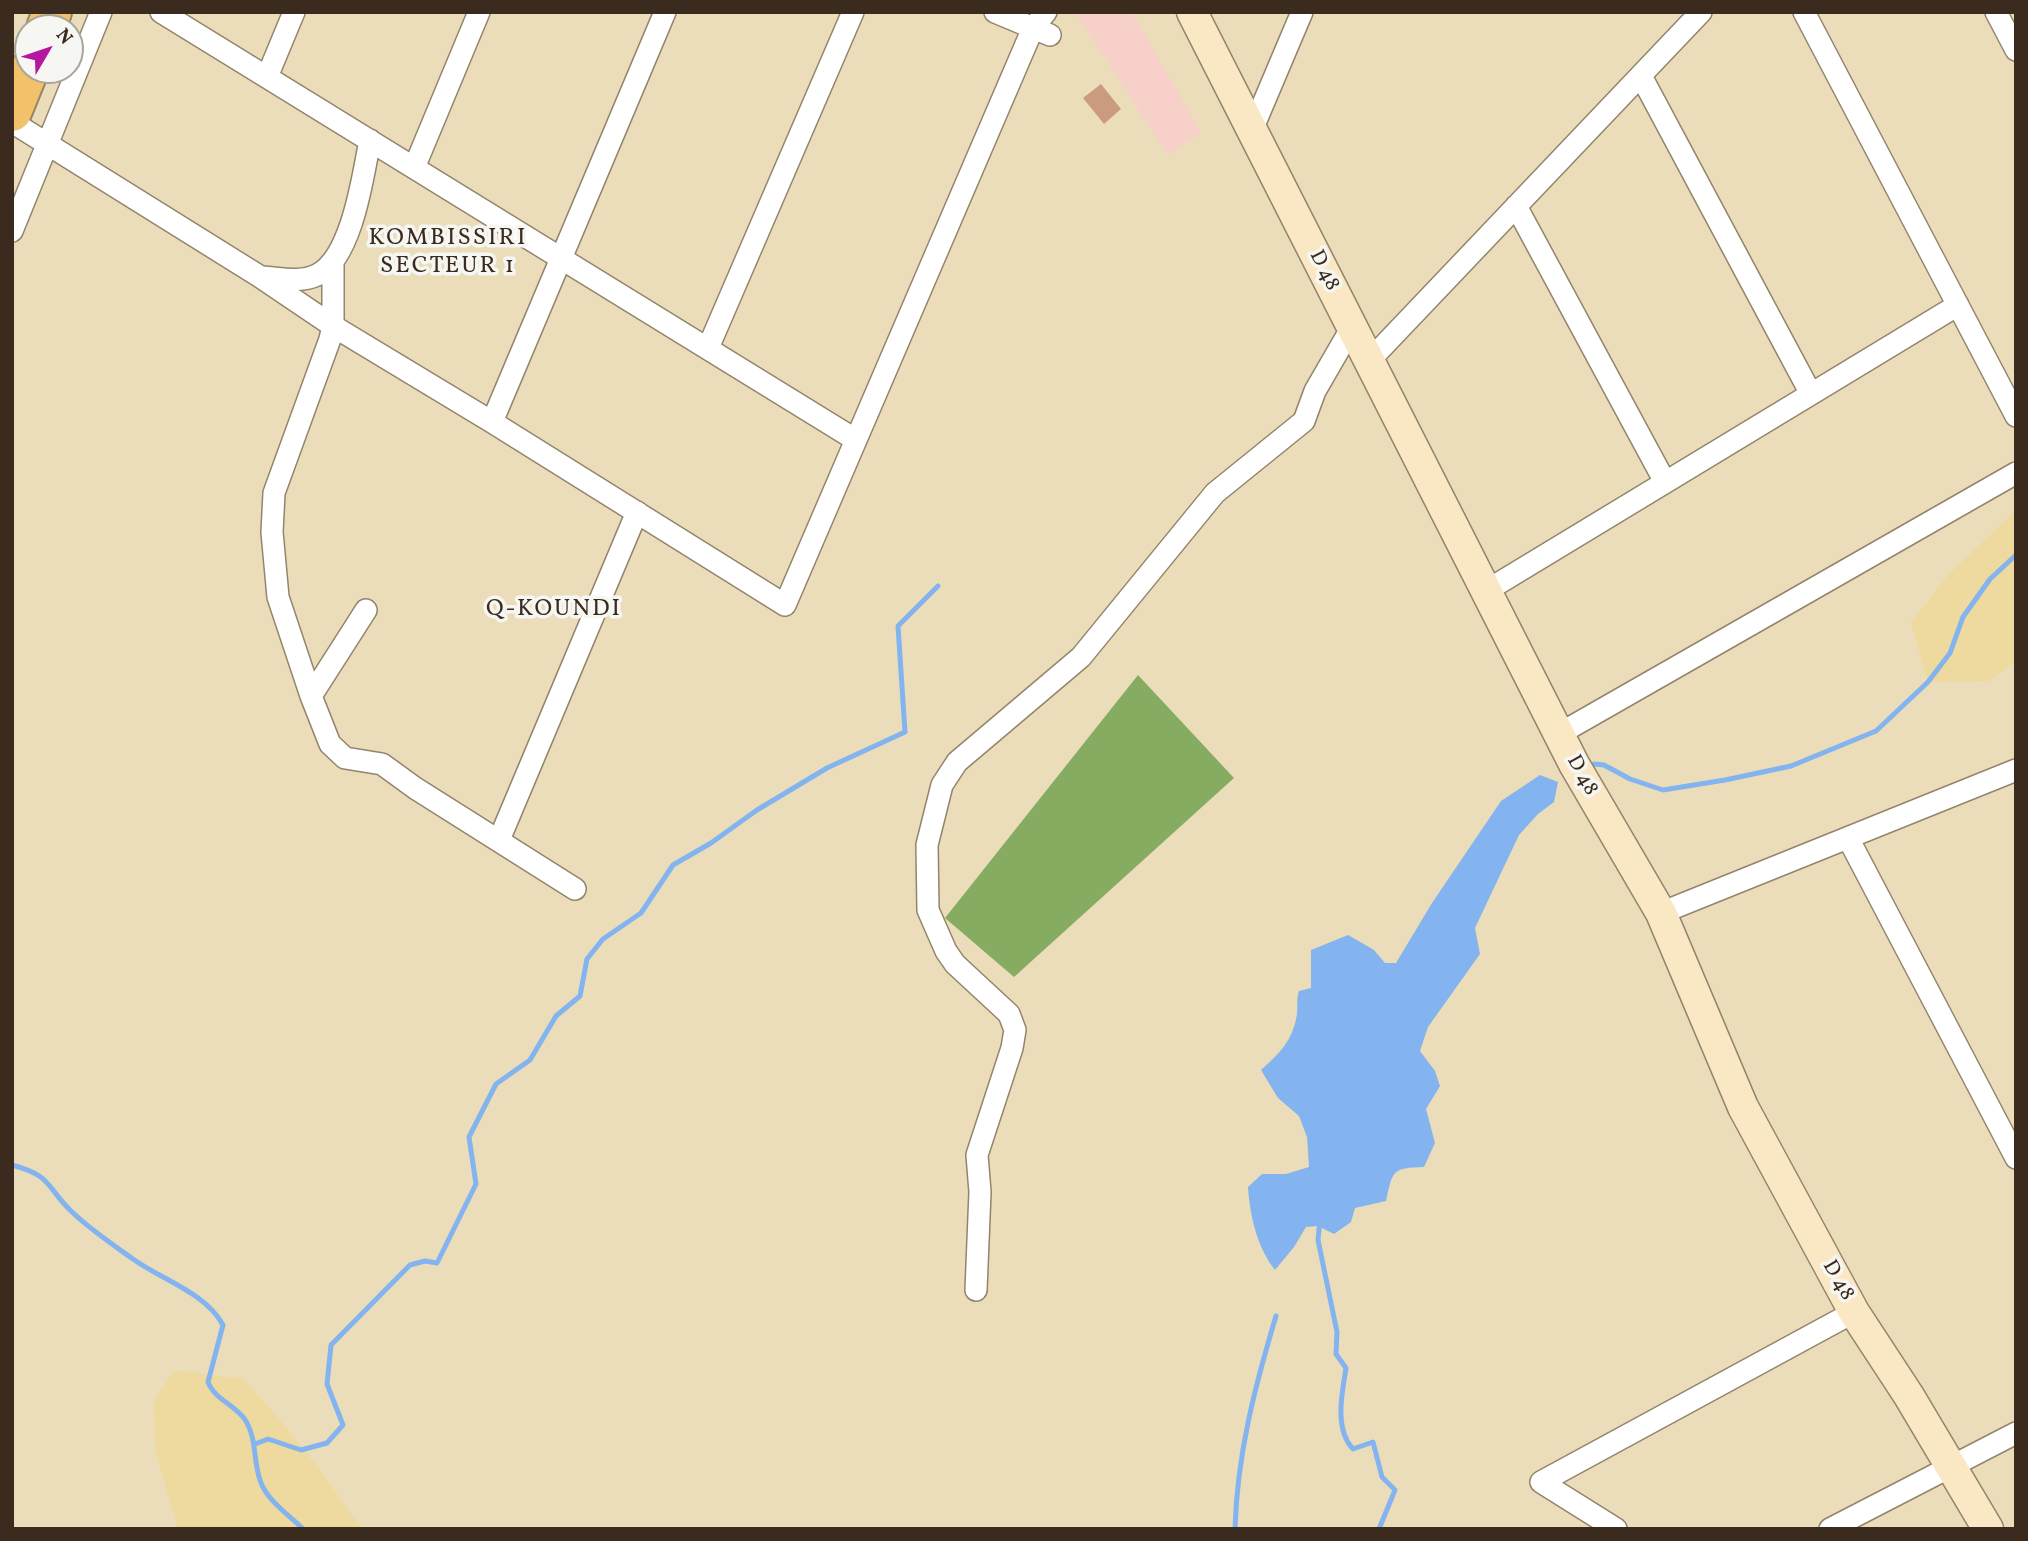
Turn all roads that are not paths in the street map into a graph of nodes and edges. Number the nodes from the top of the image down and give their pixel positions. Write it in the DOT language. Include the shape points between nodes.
graph roads {
  1 [pos="101,12"];
  2 [pos="161,12"];
  3 [pos="294,12"];
  4 [pos="479,12"];
  5 [pos="665,12"];
  6 [pos="853,12"];
  7 [pos="995,12"];
  8 [pos="1192,12"];
  9 [pos="1302,12"];
  10 [pos="1716,12"];
  11 [pos="1804,12"];
  12 [pos="1996,12"];
  13 [pos="1698,16"];
  14 [pos="1043,25"];
  15 [pos="2016,50"];
  16 [pos="1641,76"];
  17 [pos="267,77"];
  18 [pos="23,84"];
  19 [pos="12,112"];
  20 [pos="12,122"];
  21 [pos="1252,130"];
  22 [pos="370,140"];
  23 [pos="47,144"];
  24 [pos="414,168"];
  25 [pos="1516,206"];
  26 [pos="12,231"];
  27 [pos="561,258"];
  28 [pos="332,264"];
  29 [pos="258,276"];
  30 [pos="1958,305"];
  31 [pos="333,326"];
  32 [pos="1352,327"];
  33 [pos="708,348"];
  34 [pos="1369,360"];
  35 [pos="1811,394"];
  36 [pos="2016,416"];
  37 [pos="492,422"];
  38 [pos="856,440"];
  39 [pos="2016,473"];
  40 [pos="1665,482"];
  41 [pos="637,512"];
  42 [pos="1486,591"];
  43 [pos="366,610"];
  44 [pos="311,696"];
  45 [pos="1559,734"];
  46 [pos="2014,776"];
  47 [pos="1848,838"];
  48 [pos="499,840"];
  49 [pos="575,889"];
  50 [pos="1661,913"];
  51 [pos="2016,1158"];
  52 [pos="976,1290"];
  53 [pos="1854,1312"];
  54 [pos="2016,1433"];
  55 [pos="1951,1467"];
  56 [pos="1616,1529"];
  57 [pos="1830,1529"];
  58 [pos="1988,1529"];
  1 -- 23 [label="street"];
  2 -- 17 [label="street"];
  3 -- 17 [label="street"];
  4 -- 24 [label="street"];
  5 -- 27 [label="street"];
  6 -- 33 [label="street"];
  7 -- 14 [label="street"];
  8 -- 21 [label="street, D 48"];
  9 -- 21 [label="street"];
  10 -- 13 [label="street"];
  11 -- 30 [label="street"];
  12 -- 15 [label="street"];
  13 -- 16 [label="street"];
  14 -- 38 [label="street"];
  16 -- 25 [label="street"];
  16 -- 35 [label="street"];
  17 -- 22 [label="street"];
  18 -- 19 [label="highway"];
  20 -- 23 [label="street"];
  21 -- 32 [label="street, D 48"];
  22 -- 24 [label="street"];
  22 -- 28 [label="street" via="359,198"];
  23 -- 26 [label="street"];
  23 -- 29 [label="street"];
  24 -- 27 [label="street"];
  25 -- 34 [label="street"];
  25 -- 40 [label="street"];
  27 -- 33 [label="street"];
  27 -- 37 [label="street"];
  28 -- 29 [label="street" via="316,276 294,280"];
  28 -- 31 [label="street"];
  29 -- 31 [label="street"];
  30 -- 35 [label="street"];
  30 -- 36 [label="street"];
  31 -- 37 [label="street"];
  31 -- 44 [label="street" via="274,493 278,597"];
  32 -- 34 [label="street, D 48"];
  32 -- 52 [label="street" via="1315,391 1304,421 1215,493 1080,657 957,762 942,785 927,845 929,909 955,964 1009,1014 1015,1030 977,1155"];
  33 -- 38 [label="street"];
  34 -- 42 [label="street, D 48"];
  35 -- 40 [label="street"];
  37 -- 41 [label="street"];
  38 -- 41 [label="street" via="785,605"];
  39 -- 45 [label="street"];
  40 -- 42 [label="street"];
  41 -- 48 [label="street"];
  42 -- 45 [label="street, D 48"];
  43 -- 44 [label="street"];
  44 -- 48 [label="street" via="330,744 345,758 382,764"];
  45 -- 50 [label="street, D 48"];
  46 -- 47 [label="street"];
  47 -- 50 [label="street"];
  47 -- 51 [label="street"];
  48 -- 49 [label="street"];
  50 -- 53 [label="street, D 48" via="1744,1107"];
  53 -- 55 [label="street, D 48"];
  53 -- 56 [label="street" via="1541,1482"];
  54 -- 55 [label="street"];
  55 -- 57 [label="street"];
  55 -- 58 [label="street, D 48"];
}
